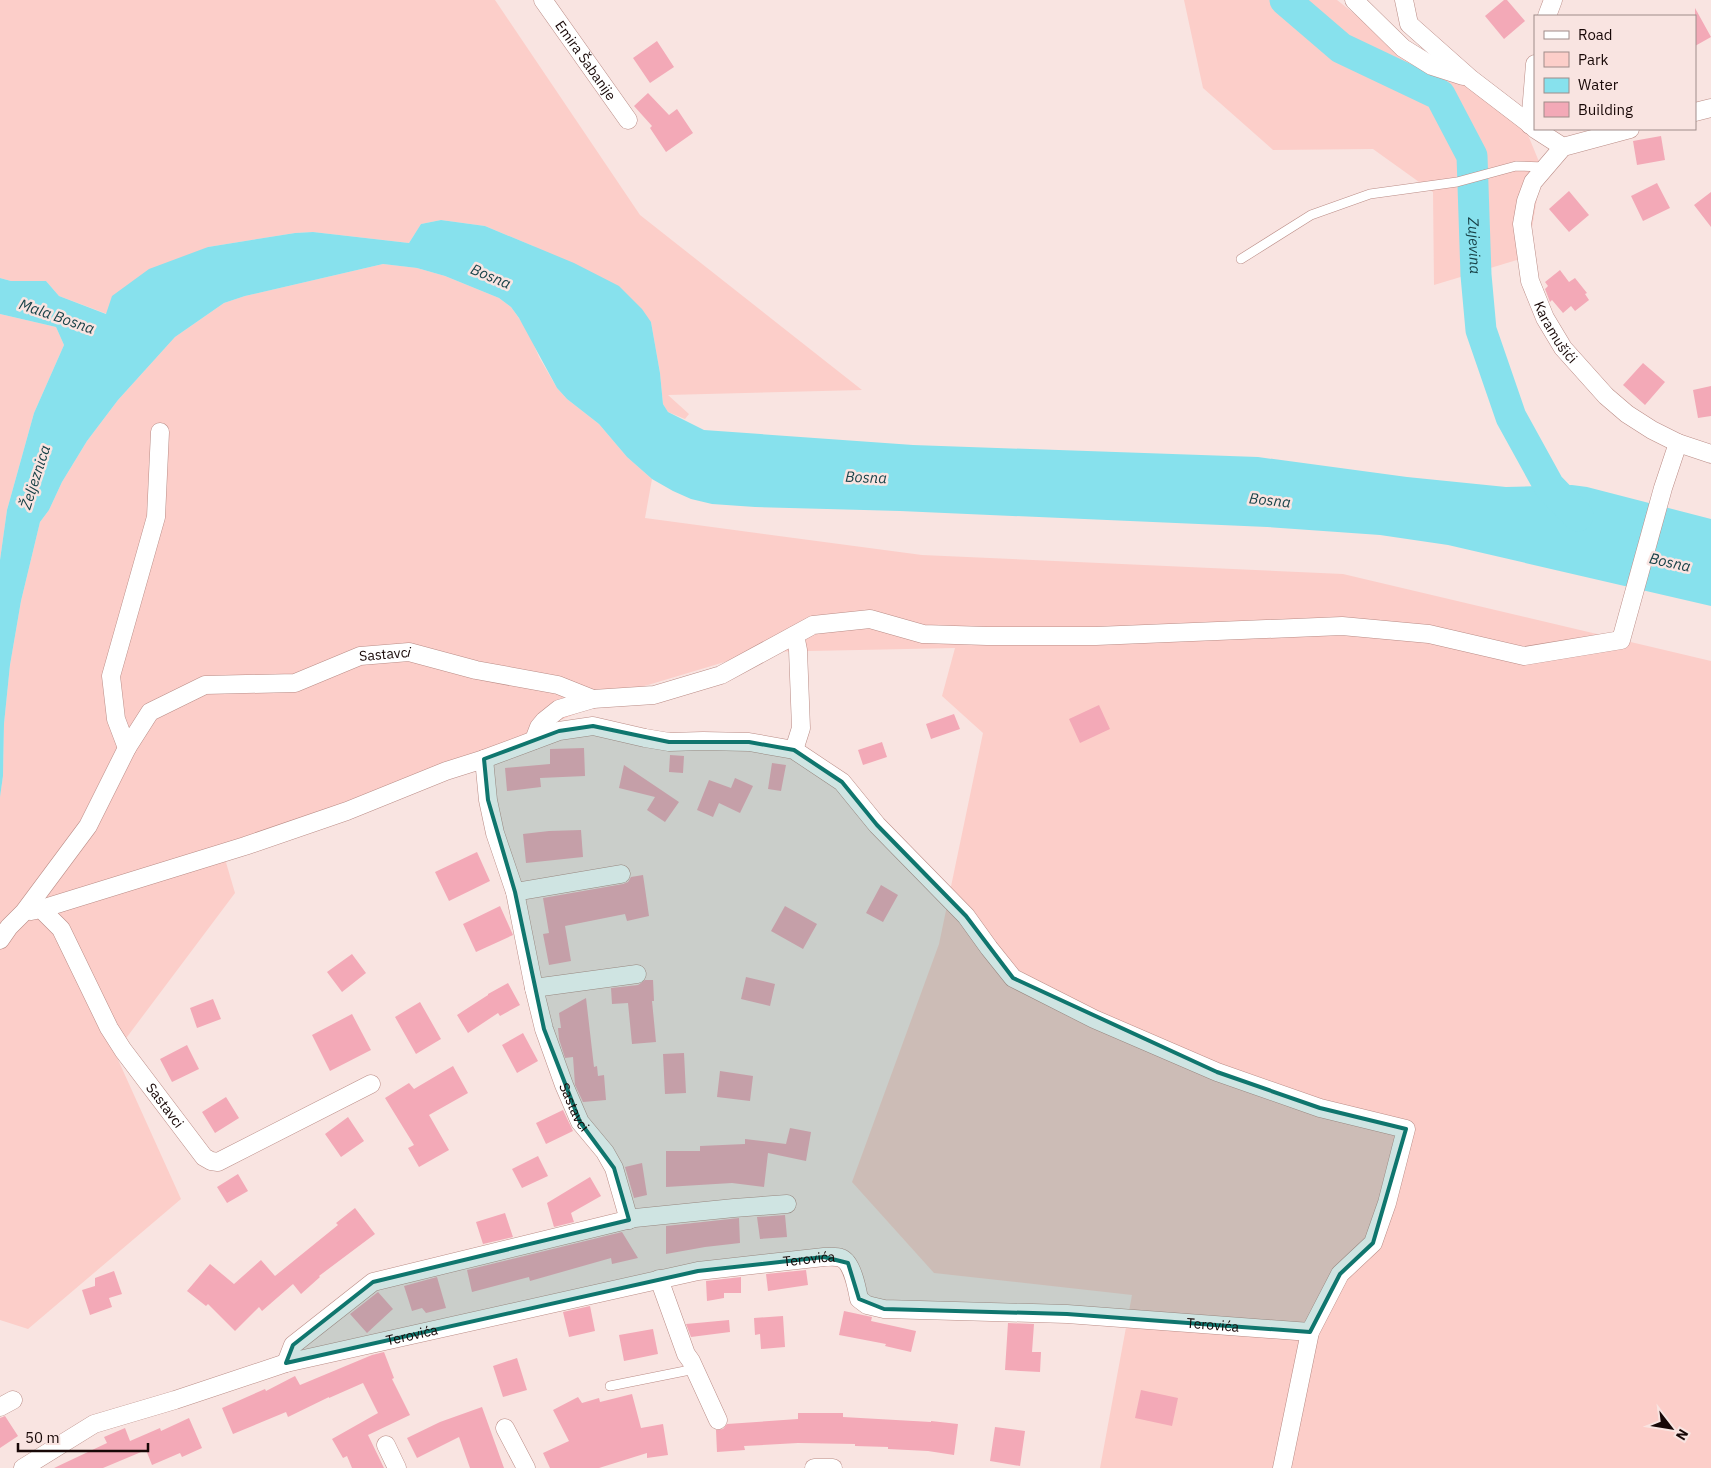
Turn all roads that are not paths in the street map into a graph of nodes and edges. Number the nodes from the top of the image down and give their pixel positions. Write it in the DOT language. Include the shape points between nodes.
graph roads {
  1 [pos="543,0"];
  2 [pos="1354,0"];
  3 [pos="1404,0"];
  4 [pos="1553,0"];
  5 [pos="1547,15"];
  6 [pos="1471,79"];
  7 [pos="1534,96"];
  8 [pos="1711,108"];
  9 [pos="1696,112"];
  10 [pos="628,120"];
  11 [pos="1533,127"];
  12 [pos="1538,130"];
  13 [pos="1626,130"];
  14 [pos="1563,147"];
  15 [pos="1546,167"];
  16 [pos="1242,259"];
  17 [pos="160,432"];
  18 [pos="1678,442"];
  19 [pos="1711,454"];
  20 [pos="795,634"];
  21 [pos="593,699"];
  22 [pos="534,740"];
  23 [pos="127,748"];
  24 [pos="794,750"];
  25 [pos="484,759"];
  26 [pos="621,874"];
  27 [pos="515,892"];
  28 [pos="41,909"];
  29 [pos="24,912"];
  30 [pos="0,940"];
  31 [pos="637,974"];
  32 [pos="534,988"];
  33 [pos="371,1084"];
  34 [pos="787,1204"];
  35 [pos="630,1220"];
  36 [pos="659,1279"];
  37 [pos="1310,1332"];
  38 [pos="286,1363"];
  39 [pos="695,1369"];
  40 [pos="610,1386"];
  41 [pos="718,1420"];
  42 [pos="505,1428"];
  43 [pos="386,1445"];
  44 [pos="23,1468"];
  45 [pos="397,1468"];
  46 [pos="526,1468"];
  47 [pos="814,1468"];
  48 [pos="833,1468"];
  49 [pos="1282,1468"];
  1 -- 10 [label="street, Emira Šabanije"];
  2 -- 6 [label="street" via="1403,48 1432,66"];
  3 -- 6 [label="street" via="1409,24"];
  4 -- 5 [label="street"];
  6 -- 11 [label="street"];
  7 -- 11 [label="street"];
  8 -- 9 [label="street"];
  12 -- 14 [label="street"];
  13 -- 14 [label="street"];
  14 -- 15 [label="street, Karamušići"];
  15 -- 16 [label="lane" via="1516,166 1457,182 1370,194 1311,215"];
  15 -- 18 [label="street, Karamušići" via="1533,182 1522,224 1530,281 1545,318 1563,348 1606,396 1652,430"];
  17 -- 23 [label="street" via="156,518 111,676 116,719"];
  18 -- 19 [label="street, Karamušići"];
  18 -- 20 [label="street" via="1622,640 1524,656 1429,634 1342,626 1096,636 987,636 923,634 870,619 813,625"];
  20 -- 21 [label="street" via="721,675 654,695"];
  20 -- 24 [label="street" via="802,728"];
  21 -- 22 [label="street" via="559,709 544,721"];
  21 -- 23 [label="street, Sastavci" via="558,685 476,670 408,652 360,656 295,683 205,685 150,712"];
  22 -- 24 [label="street" via="558,731 593,726 669,742 749,742"];
  22 -- 25 [label="street"];
  23 -- 29 [label="street, Sastavci" via="88,826"];
  24 -- 37 [label="street" via="842,782 877,826 966,916 1013,978 1217,1072 1320,1108 1406,1129 1373,1243 1340,1274"];
  25 -- 27 [label="street, Sastavci" via="495,833"];
  25 -- 28 [label="street" via="245,846"];
  26 -- 27 [label="street"];
  27 -- 32 [label="street, Sastavci"];
  28 -- 29 [label="street"];
  28 -- 33 [label="street, Sastavci" via="61,929 92,996 123,1050 204,1157 211,1161 218,1162"];
  29 -- 30 [label="street, Sastavci"];
  31 -- 32 [label="street"];
  32 -- 35 [label="street, Sastavci" via="544,1029 572,1105 580,1122 610,1160"];
  34 -- 35 [label="street"];
  35 -- 38 [label="street" via="373,1282 294,1345"];
  36 -- 37 [label="street, Terovića" via="698,1271 824,1257 842,1258 852,1271 859,1299 867,1305 884,1309 1067,1314"];
  36 -- 38 [label="street, Terovića"];
  36 -- 39 [label="street" via="686,1354"];
  37 -- 49 [label="street"];
  38 -- 44 [label="street, Terovića" via="94,1424"];
  39 -- 40 [label="lane"];
  39 -- 41 [label="street"];
  42 -- 46 [label="street"];
  43 -- 45 [label="street"];
  47 -- 48 [label="street"];
}
